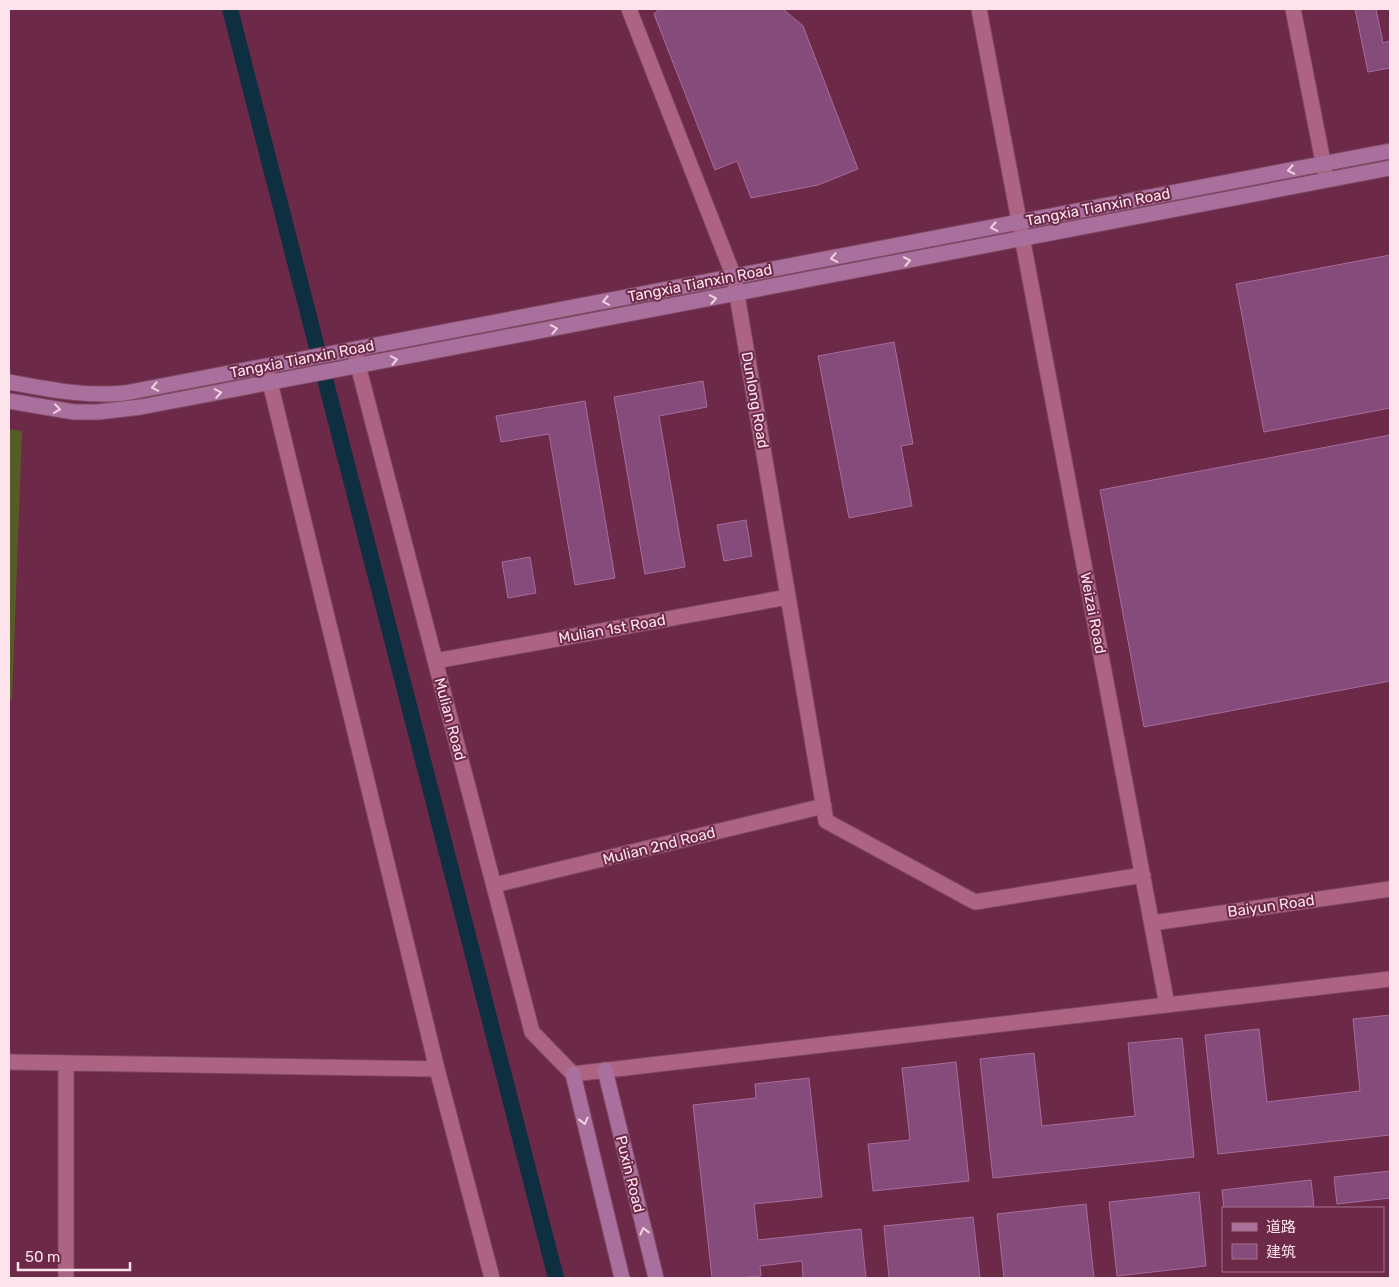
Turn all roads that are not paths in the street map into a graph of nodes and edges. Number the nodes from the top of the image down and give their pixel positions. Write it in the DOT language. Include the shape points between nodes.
graph roads {
  1 [pos="629,9"];
  2 [pos="979,9"];
  3 [pos="1293,9"];
  4 [pos="1390,151"];
  5 [pos="1324,164"];
  6 [pos="1390,168"];
  7 [pos="1327,180"];
  8 [pos="1020,222"];
  9 [pos="1023,239"];
  10 [pos="734,277"];
  11 [pos="737,294"];
  12 [pos="354,350"];
  13 [pos="266,366"];
  14 [pos="358,367"];
  15 [pos="9,382"];
  16 [pos="270,384"];
  17 [pos="9,401"];
  18 [pos="788,597"];
  19 [pos="435,661"];
  20 [pos="824,806"];
  21 [pos="1143,875"];
  22 [pos="494,885"];
  23 [pos="1390,889"];
  24 [pos="1152,922"];
  25 [pos="1390,978"];
  26 [pos="1167,1004"];
  27 [pos="9,1062"];
  28 [pos="66,1062"];
  29 [pos="437,1069"];
  30 [pos="605,1070"];
  31 [pos="573,1074"];
  32 [pos="66,1278"];
  33 [pos="492,1278"];
  34 [pos="622,1278"];
  35 [pos="656,1278"];
  1 -- 10 [label="street, Dunlong Road"];
  2 -- 8 [label="street, Weizai Road"];
  3 -- 5 [label="street"];
  4 -- 5 [label="main road, Tangxia Tianxin Road"];
  5 -- 7 [label="street"];
  5 -- 8 [label="main road, Tangxia Tianxin Road, one-way"];
  6 -- 7 [label="main road, Tangxia Tianxin Road"];
  7 -- 9 [label="main road, Tangxia Tianxin Road"];
  8 -- 9 [label="street, Weizai Road"];
  8 -- 10 [label="main road, Tangxia Tianxin Road, one-way"];
  11 -- 9 [label="main road, Tangxia Tianxin Road, one-way"];
  9 -- 21 [label="street, Weizai Road"];
  10 -- 11 [label="street, Dunlong Road"];
  10 -- 12 [label="main road, Tangxia Tianxin Road, one-way"];
  14 -- 11 [label="main road, Tangxia Tianxin Road, one-way"];
  11 -- 18 [label="street, Dunlong Road"];
  12 -- 13 [label="main road, Tangxia Tianxin Road"];
  12 -- 14 [label="street, Mulian Road"];
  13 -- 15 [label="main road, Tangxia Tianxin Road, one-way" via="110,395 78,394"];
  13 -- 16 [label="street"];
  14 -- 16 [label="main road, Tangxia Tianxin Road"];
  14 -- 19 [label="street, Mulian Road"];
  17 -- 16 [label="main road, Tangxia Tianxin Road, one-way" via="74,412 98,412"];
  16 -- 29 [label="street"];
  18 -- 19 [label="street, Mulian 1st Road"];
  18 -- 20 [label="street, Dunlong Road"];
  19 -- 22 [label="street, Mulian Road"];
  20 -- 21 [label="street, Dunlong Road" via="826,821 975,902"];
  20 -- 22 [label="street, Mulian 2nd Road"];
  21 -- 24 [label="street, Weizai Road"];
  22 -- 31 [label="street, Mulian Road" via="532,1032"];
  23 -- 24 [label="street, Baiyun Road"];
  24 -- 26 [label="street, Weizai Road"];
  25 -- 26 [label="street"];
  26 -- 30 [label="street"];
  27 -- 28 [label="street"];
  28 -- 29 [label="street"];
  28 -- 32 [label="street"];
  29 -- 33 [label="street"];
  30 -- 31 [label="street"];
  35 -- 30 [label="main road, Puxin Road, one-way"];
  31 -- 34 [label="main road, one-way"];
}
